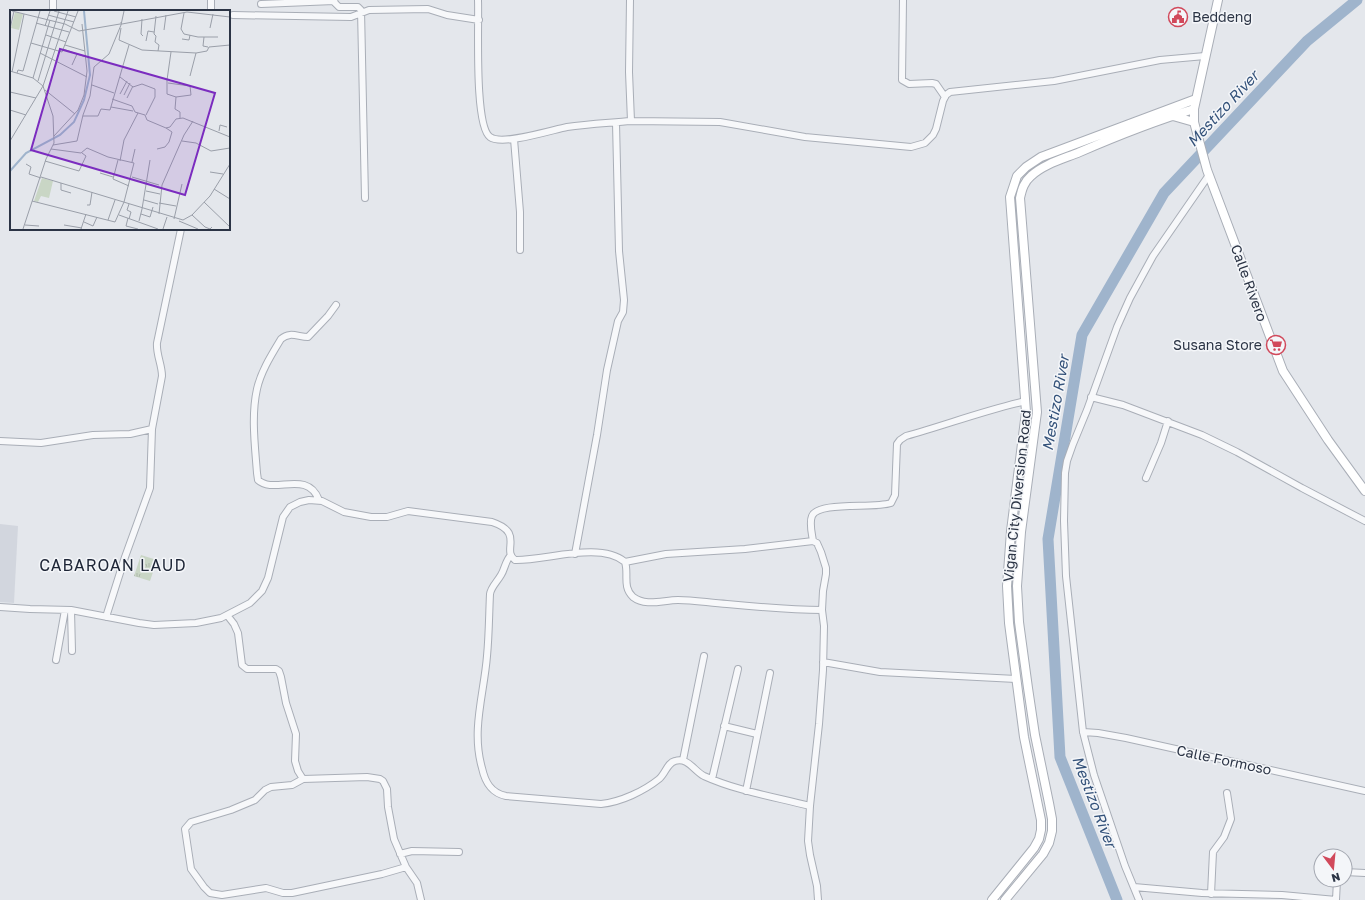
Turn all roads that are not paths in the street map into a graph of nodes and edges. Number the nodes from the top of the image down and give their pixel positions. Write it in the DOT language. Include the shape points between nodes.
graph roads {
  1 [pos="478,0"];
  2 [pos="630,0"];
  3 [pos="903,0"];
  4 [pos="1218,0"];
  5 [pos="334,1"];
  6 [pos="261,4"];
  7 [pos="233,14"];
  8 [pos="361,14"];
  9 [pos="478,20"];
  10 [pos="1205,56"];
  11 [pos="1198,90"];
  12 [pos="945,97"];
  13 [pos="1196,99"];
  14 [pos="1174,107"];
  15 [pos="1194,109"];
  16 [pos="1173,116"];
  17 [pos="631,122"];
  18 [pos="616,123"];
  19 [pos="1195,123"];
  20 [pos="514,139"];
  21 [pos="1208,172"];
  22 [pos="365,198"];
  23 [pos="181,230"];
  24 [pos="520,250"];
  25 [pos="1027,288"];
  26 [pos="1016,289"];
  27 [pos="336,305"];
  28 [pos="1091,397"];
  29 [pos="1026,401"];
  30 [pos="1168,421"];
  31 [pos="152,429"];
  32 [pos="0,441"];
  33 [pos="1146,478"];
  34 [pos="1365,492"];
  35 [pos="319,500"];
  36 [pos="1365,521"];
  37 [pos="813,541"];
  38 [pos="575,554"];
  39 [pos="511,556"];
  40 [pos="625,562"];
  41 [pos="0,607"];
  42 [pos="68,610"];
  43 [pos="822,610"];
  44 [pos="227,615"];
  45 [pos="106,617"];
  46 [pos="72,651"];
  47 [pos="704,656"];
  48 [pos="56,660"];
  49 [pos="823,662"];
  50 [pos="738,669"];
  51 [pos="770,673"];
  52 [pos="1016,679"];
  53 [pos="1028,688"];
  54 [pos="1018,690"];
  55 [pos="724,726"];
  56 [pos="1083,732"];
  57 [pos="757,734"];
  58 [pos="683,760"];
  59 [pos="303,779"];
  60 [pos="712,779"];
  61 [pos="746,791"];
  62 [pos="1365,791"];
  63 [pos="1228,792"];
  64 [pos="810,806"];
  65 [pos="459,852"];
  66 [pos="400,854"];
  67 [pos="406,867"];
  68 [pos="1353,872"];
  69 [pos="1365,873"];
  70 [pos="1134,887"];
  71 [pos="1337,888"];
  72 [pos="1211,894"];
  73 [pos="421,900"];
  74 [pos="818,900"];
  75 [pos="992,900"];
  76 [pos="1005,900"];
  77 [pos="1139,900"];
  78 [pos="1336,900"];
  1 -- 9 [label="street"];
  2 -- 17 [label="street"];
  3 -- 12 [label="street" via="902,80 909,84 936,84"];
  4 -- 10 [label="main road, Calle Rivero"];
  5 -- 6 [label="street"];
  5 -- 8 [label="street" via="339,7 359,7"];
  7 -- 8 [label="street" via="351,17"];
  8 -- 9 [label="street" via="369,10 428,10"];
  8 -- 22 [label="street"];
  9 -- 20 [label="street" via="480,105 485,130 495,139"];
  10 -- 11 [label="main road, Calle Rivero"];
  10 -- 12 [label="street" via="1160,60 1054,81 950,92"];
  11 -- 13 [label="main road, Calle Rivero"];
  11 -- 14 [label="main road, Vigan City Diversion Road"];
  12 -- 17 [label="street" via="933,135 925,143 911,147 804,137 720,122"];
  13 -- 14 [label="main road, Vigan City Diversion Road"];
  13 -- 15 [label="main road, Calle Rivero"];
  14 -- 26 [label="main road, Vigan City Diversion Road" via="1041,157 1017,176 1010,197"];
  15 -- 16 [label="main road, Vigan City Diversion Road"];
  15 -- 19 [label="main road, Calle Rivero"];
  16 -- 19 [label="main road"];
  16 -- 25 [label="main road, Vigan City Diversion Road" via="1046,166 1026,182 1020,198"];
  17 -- 18 [label="street"];
  18 -- 20 [label="street" via="568,127"];
  18 -- 38 [label="street" via="623,312 618,321 607,370"];
  19 -- 21 [label="main road, Calle Rivero"];
  20 -- 24 [label="street" via="520,212"];
  21 -- 28 [label="street" via="1153,256 1130,298"];
  21 -- 34 [label="main road, Calle Rivero" via="1283,371"];
  23 -- 31 [label="street" via="156,343 162,376"];
  25 -- 26 [label="main road"];
  25 -- 53 [label="main road, Vigan City Diversion Road" via="1037,412 1021,532 1017,586"];
  26 -- 29 [label="main road, Vigan City Diversion Road"];
  27 -- 35 [label="street" via="308,337 290,334 283,337 262,374 256,396 254,426 258,480 267,484 302,484 315,491"];
  28 -- 30 [label="street"];
  28 -- 56 [label="street" via="1067,461 1064,499 1066,576"];
  29 -- 37 [label="street" via="906,436 897,444 893,500 886,505 878,506 821,509 811,518"];
  29 -- 52 [label="main road, Vigan City Diversion Road" via="1007,586"];
  30 -- 33 [label="street"];
  30 -- 36 [label="street" via="1237,452"];
  31 -- 32 [label="street" via="130,434 99,435 41,443"];
  31 -- 45 [label="street" via="150,488"];
  35 -- 39 [label="street" via="344,512 360,516 382,517 408,511 492,522 508,531"];
  35 -- 44 [label="street" via="300,502 290,507 279,529 268,578 262,591 250,603"];
  37 -- 40 [label="street" via="666,554"];
  37 -- 43 [label="street" via="817,543 826,568"];
  38 -- 39 [label="street" via="518,560"];
  38 -- 40 [label="street" via="603,553"];
  39 -- 58 [label="street" via="507,559 502,574 490,594 487,657 477,725 479,758 490,788 506,796 606,803 643,790 660,778 672,762"];
  40 -- 43 [label="street" via="628,590 631,595 642,601 686,600"];
  41 -- 42 [label="street"];
  42 -- 45 [label="street"];
  42 -- 46 [label="street"];
  42 -- 48 [label="street"];
  43 -- 49 [label="street"];
  44 -- 45 [label="street" via="196,623 167,624 139,623"];
  44 -- 59 [label="street" via="238,633 242,665 247,669 276,669 280,673 296,734 296,767"];
  47 -- 58 [label="street"];
  49 -- 52 [label="street" via="880,672"];
  49 -- 64 [label="street"];
  50 -- 55 [label="street"];
  51 -- 57 [label="street"];
  52 -- 54 [label="main road, Vigan City Diversion Road"];
  53 -- 54 [label="main road"];
  53 -- 76 [label="main road, Vigan City Diversion Road" via="1052,831 1043,854"];
  54 -- 75 [label="main road, Vigan City Diversion Road" via="1024,737 1039,805 1041,830 1034,848"];
  55 -- 57 [label="street"];
  55 -- 60 [label="street"];
  56 -- 62 [label="street, Calle Formoso" via="1126,738"];
  56 -- 70 [label="street" via="1094,775"];
  57 -- 61 [label="street"];
  58 -- 60 [label="street" via="702,775"];
  59 -- 66 [label="street" via="367,777 383,781 387,788 394,839"];
  59 -- 67 [label="street" via="292,785 268,788 253,801 186,826 184,833 191,869 207,891 222,895 266,888 292,893"];
  60 -- 61 [label="street"];
  61 -- 64 [label="street"];
  63 -- 72 [label="street" via="1231,819 1224,837 1213,852"];
  64 -- 74 [label="street" via="809,848"];
  65 -- 66 [label="street" via="412,851"];
  66 -- 67 [label="street"];
  67 -- 73 [label="street" via="417,883"];
  68 -- 69 [label="street"];
  70 -- 72 [label="street"];
  70 -- 77 [label="street"];
  71 -- 78 [label="street"];
  72 -- 78 [label="street" via="1282,895"];
}
